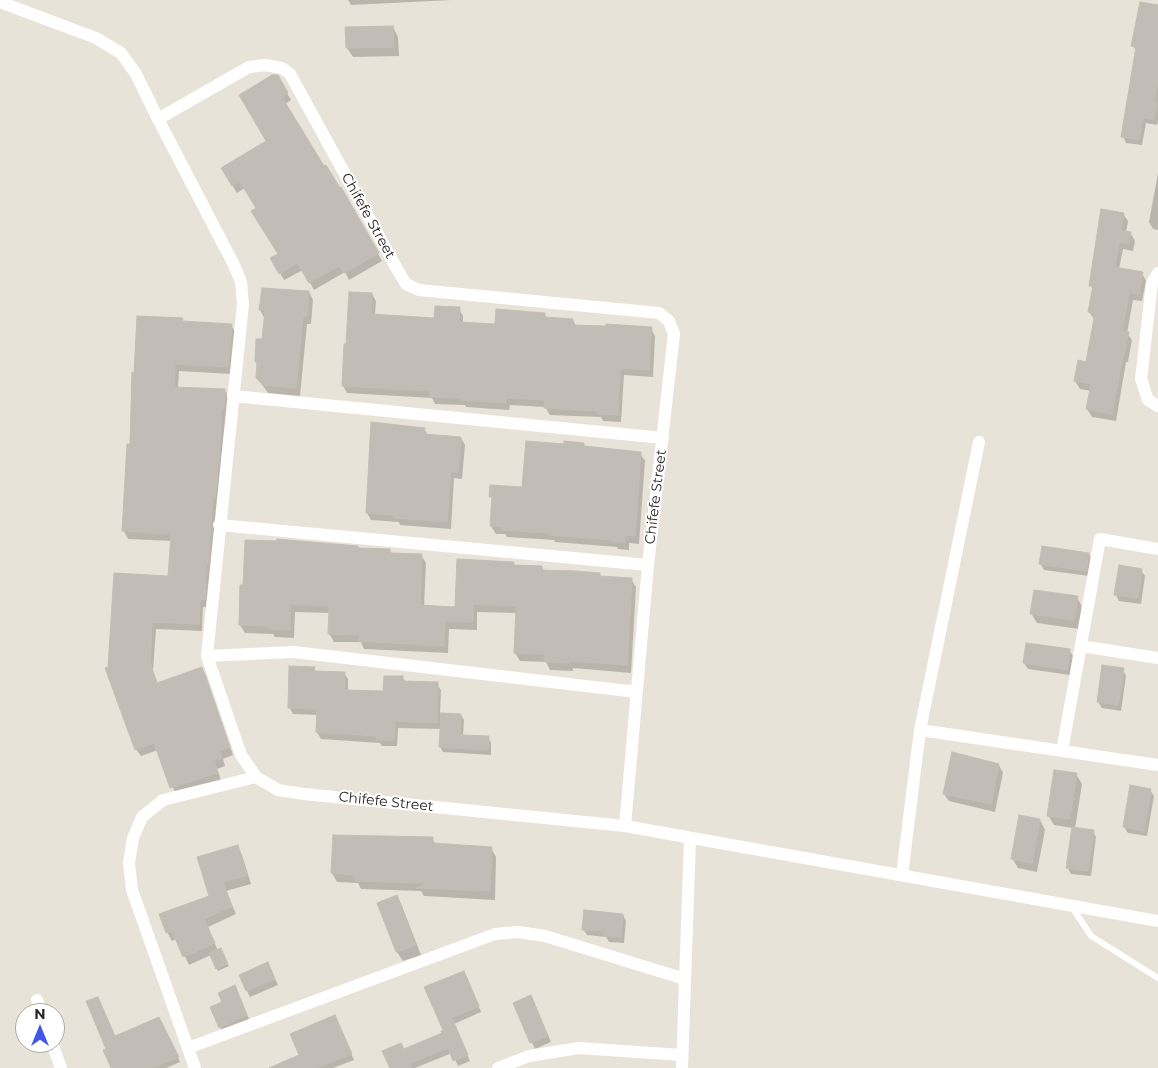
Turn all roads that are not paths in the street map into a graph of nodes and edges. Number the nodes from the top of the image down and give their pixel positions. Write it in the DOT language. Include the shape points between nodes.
graph roads {
  1 [pos="0,2"];
  2 [pos="158,119"];
  3 [pos="1158,273"];
  4 [pos="233,396"];
  5 [pos="1158,406"];
  6 [pos="663,438"];
  7 [pos="979,442"];
  8 [pos="219,525"];
  9 [pos="1158,549"];
  10 [pos="648,565"];
  11 [pos="1081,646"];
  12 [pos="207,656"];
  13 [pos="1158,658"];
  14 [pos="637,692"];
  15 [pos="920,730"];
  16 [pos="1062,750"];
  17 [pos="1158,765"];
  18 [pos="256,778"];
  19 [pos="625,826"];
  20 [pos="690,838"];
  21 [pos="902,875"];
  22 [pos="1072,906"];
  23 [pos="1158,921"];
  24 [pos="1158,978"];
  25 [pos="685,979"];
  26 [pos="37,1000"];
  27 [pos="38,1003"];
  28 [pos="188,1048"];
  29 [pos="56,1053"];
  30 [pos="682,1062"];
  31 [pos="61,1068"];
  32 [pos="195,1068"];
  33 [pos="498,1068"];
  1 -- 2 [label="street" via="96,38 121,53 136,74"];
  2 -- 4 [label="street" via="241,282 243,304"];
  2 -- 6 [label="street, Chifefe Street" via="249,67 282,68 290,74 406,284 419,290 659,313 669,321 674,334"];
  3 -- 5 [label="street" via="1152,284 1141,379 1148,400"];
  4 -- 6 [label="street"];
  4 -- 8 [label="street"];
  6 -- 10 [label="street, Chifefe Street"];
  7 -- 15 [label="street"];
  8 -- 10 [label="street"];
  8 -- 12 [label="street"];
  9 -- 11 [label="street" via="1100,539"];
  10 -- 14 [label="street, Chifefe Street"];
  11 -- 13 [label="street"];
  11 -- 16 [label="street"];
  12 -- 14 [label="street" via="294,652"];
  12 -- 18 [label="street, Chifefe Street" via="241,755"];
  14 -- 19 [label="street, Chifefe Street"];
  15 -- 16 [label="street"];
  15 -- 21 [label="street"];
  16 -- 17 [label="street"];
  18 -- 19 [label="street, Chifefe Street" via="278,790 304,794"];
  18 -- 28 [label="street" via="163,800 142,817 133,838 129,863 132,890"];
  19 -- 20 [label="street"];
  20 -- 21 [label="street"];
  20 -- 25 [label="street"];
  21 -- 22 [label="street"];
  22 -- 23 [label="street"];
  22 -- 24 [label="lane" via="1091,936"];
  25 -- 28 [label="street" via="545,936 518,932 495,934"];
  25 -- 30 [label="street"];
  26 -- 27 [label="street"];
  28 -- 32 [label="street"];
  29 -- 31 [label="street"];
  30 -- 33 [label="street" via="580,1048 529,1056"];
}
